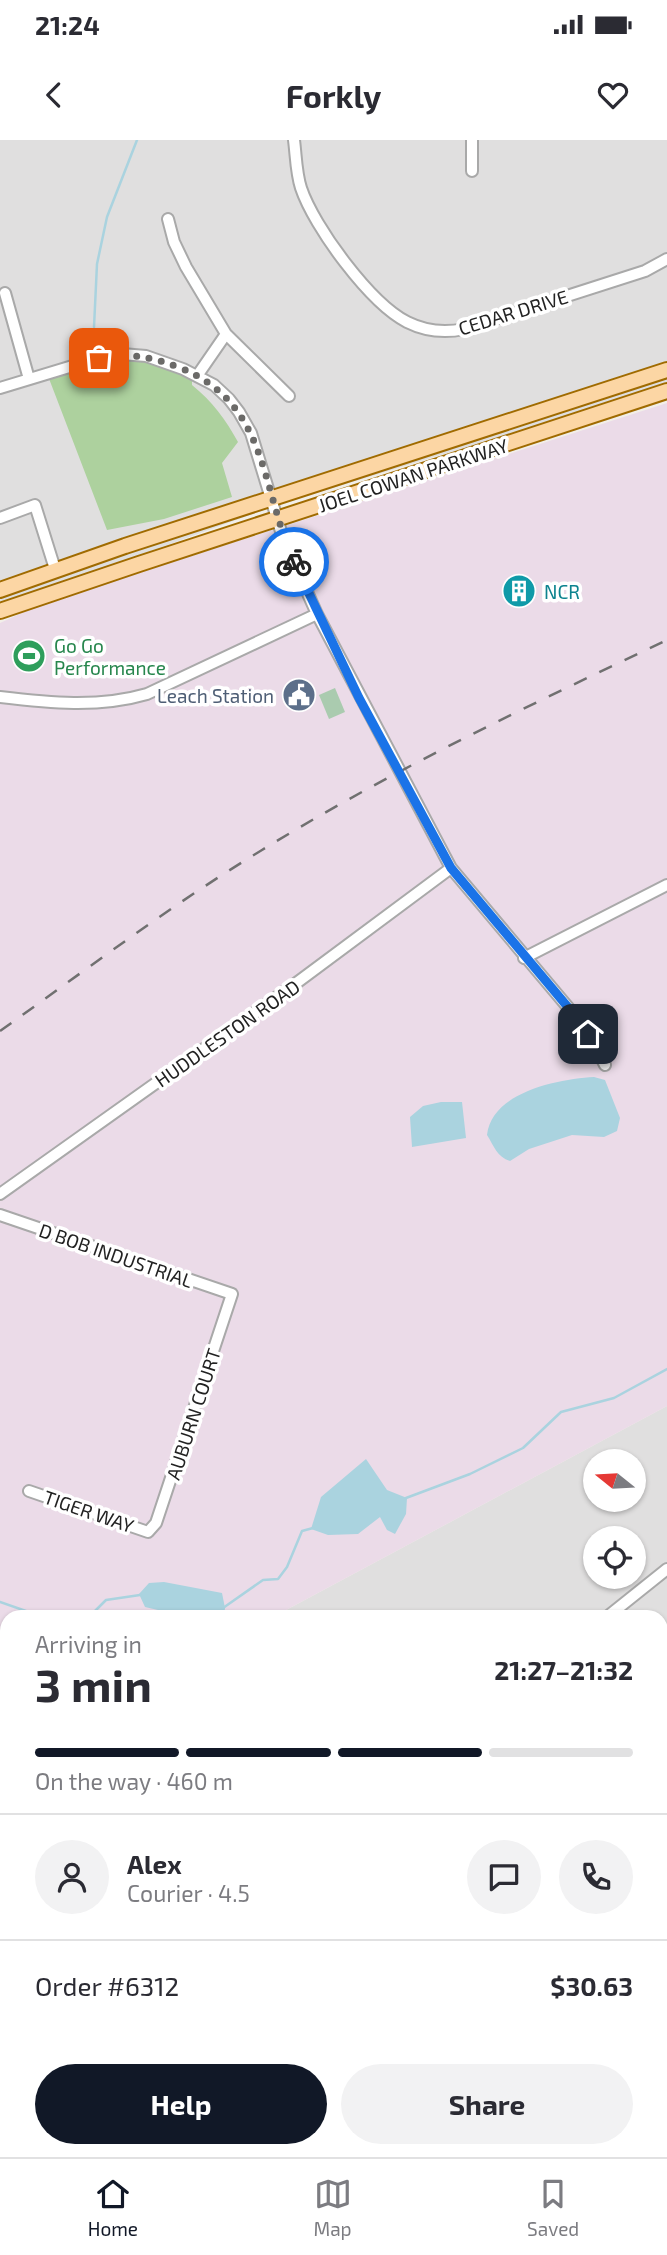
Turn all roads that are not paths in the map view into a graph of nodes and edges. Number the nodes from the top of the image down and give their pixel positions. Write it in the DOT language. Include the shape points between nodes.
graph roads {
  1 [pos="294,140"];
  2 [pos="472,140"];
  3 [pos="472,171"];
  4 [pos="168,219"];
  5 [pos="667,259"];
  6 [pos="5,293"];
  7 [pos="226,334"];
  8 [pos="667,370"];
  9 [pos="197,376"];
  10 [pos="29,379"];
  11 [pos="0,387"];
  12 [pos="667,391"];
  13 [pos="289,396"];
  14 [pos="272,499"];
  15 [pos="0,518"];
  16 [pos="277,519"];
  17 [pos="55,569"];
  18 [pos="0,590"];
  19 [pos="0,611"];
  20 [pos="317,614"];
  21 [pos="0,697"];
  22 [pos="451,868"];
  23 [pos="667,885"];
  24 [pos="524,957"];
  25 [pos="605,1065"];
  26 [pos="0,1194"];
  27 [pos="0,1215"];
  28 [pos="232,1294"];
  29 [pos="29,1491"];
  30 [pos="148,1532"];
  31 [pos="667,1569"];
  32 [pos="616,1610"];
  1 -- 5 [label="street, CEDAR DRIVE" via="300,184 316,222 373,294 418,327 450,332 464,329 635,274"];
  2 -- 3 [label="street"];
  4 -- 7 [label="street" via="186,267"];
  6 -- 10 [label="street"];
  7 -- 9 [label="street"];
  7 -- 13 [label="street"];
  8 -- 14 [label="main road, JOEL COWAN PARKWAY"];
  9 -- 10 [label="street" via="146,356 122,354"];
  9 -- 14 [label="street" via="229,399 244,420"];
  10 -- 11 [label="street"];
  12 -- 16 [label="main road, JOEL COWAN PARKWAY"];
  14 -- 16 [label="street"];
  14 -- 17 [label="main road, JOEL COWAN PARKWAY"];
  15 -- 17 [label="street" via="35,505"];
  16 -- 19 [label="main road, JOEL COWAN PARKWAY"];
  16 -- 20 [label="street"];
  17 -- 18 [label="main road, JOEL COWAN PARKWAY"];
  20 -- 21 [label="street" via="128,699 94,704"];
  20 -- 22 [label="street"];
  22 -- 24 [label="street"];
  22 -- 26 [label="street, HUDDLESTON ROAD"];
  23 -- 24 [label="street"];
  24 -- 25 [label="street" via="577,1018"];
  27 -- 28 [label="street, D BOB INDUSTRIAL"];
  28 -- 30 [label="street, AUBURN COURT" via="160,1512"];
  29 -- 30 [label="street, TIGER WAY"];
  31 -- 32 [label="street"];
}
